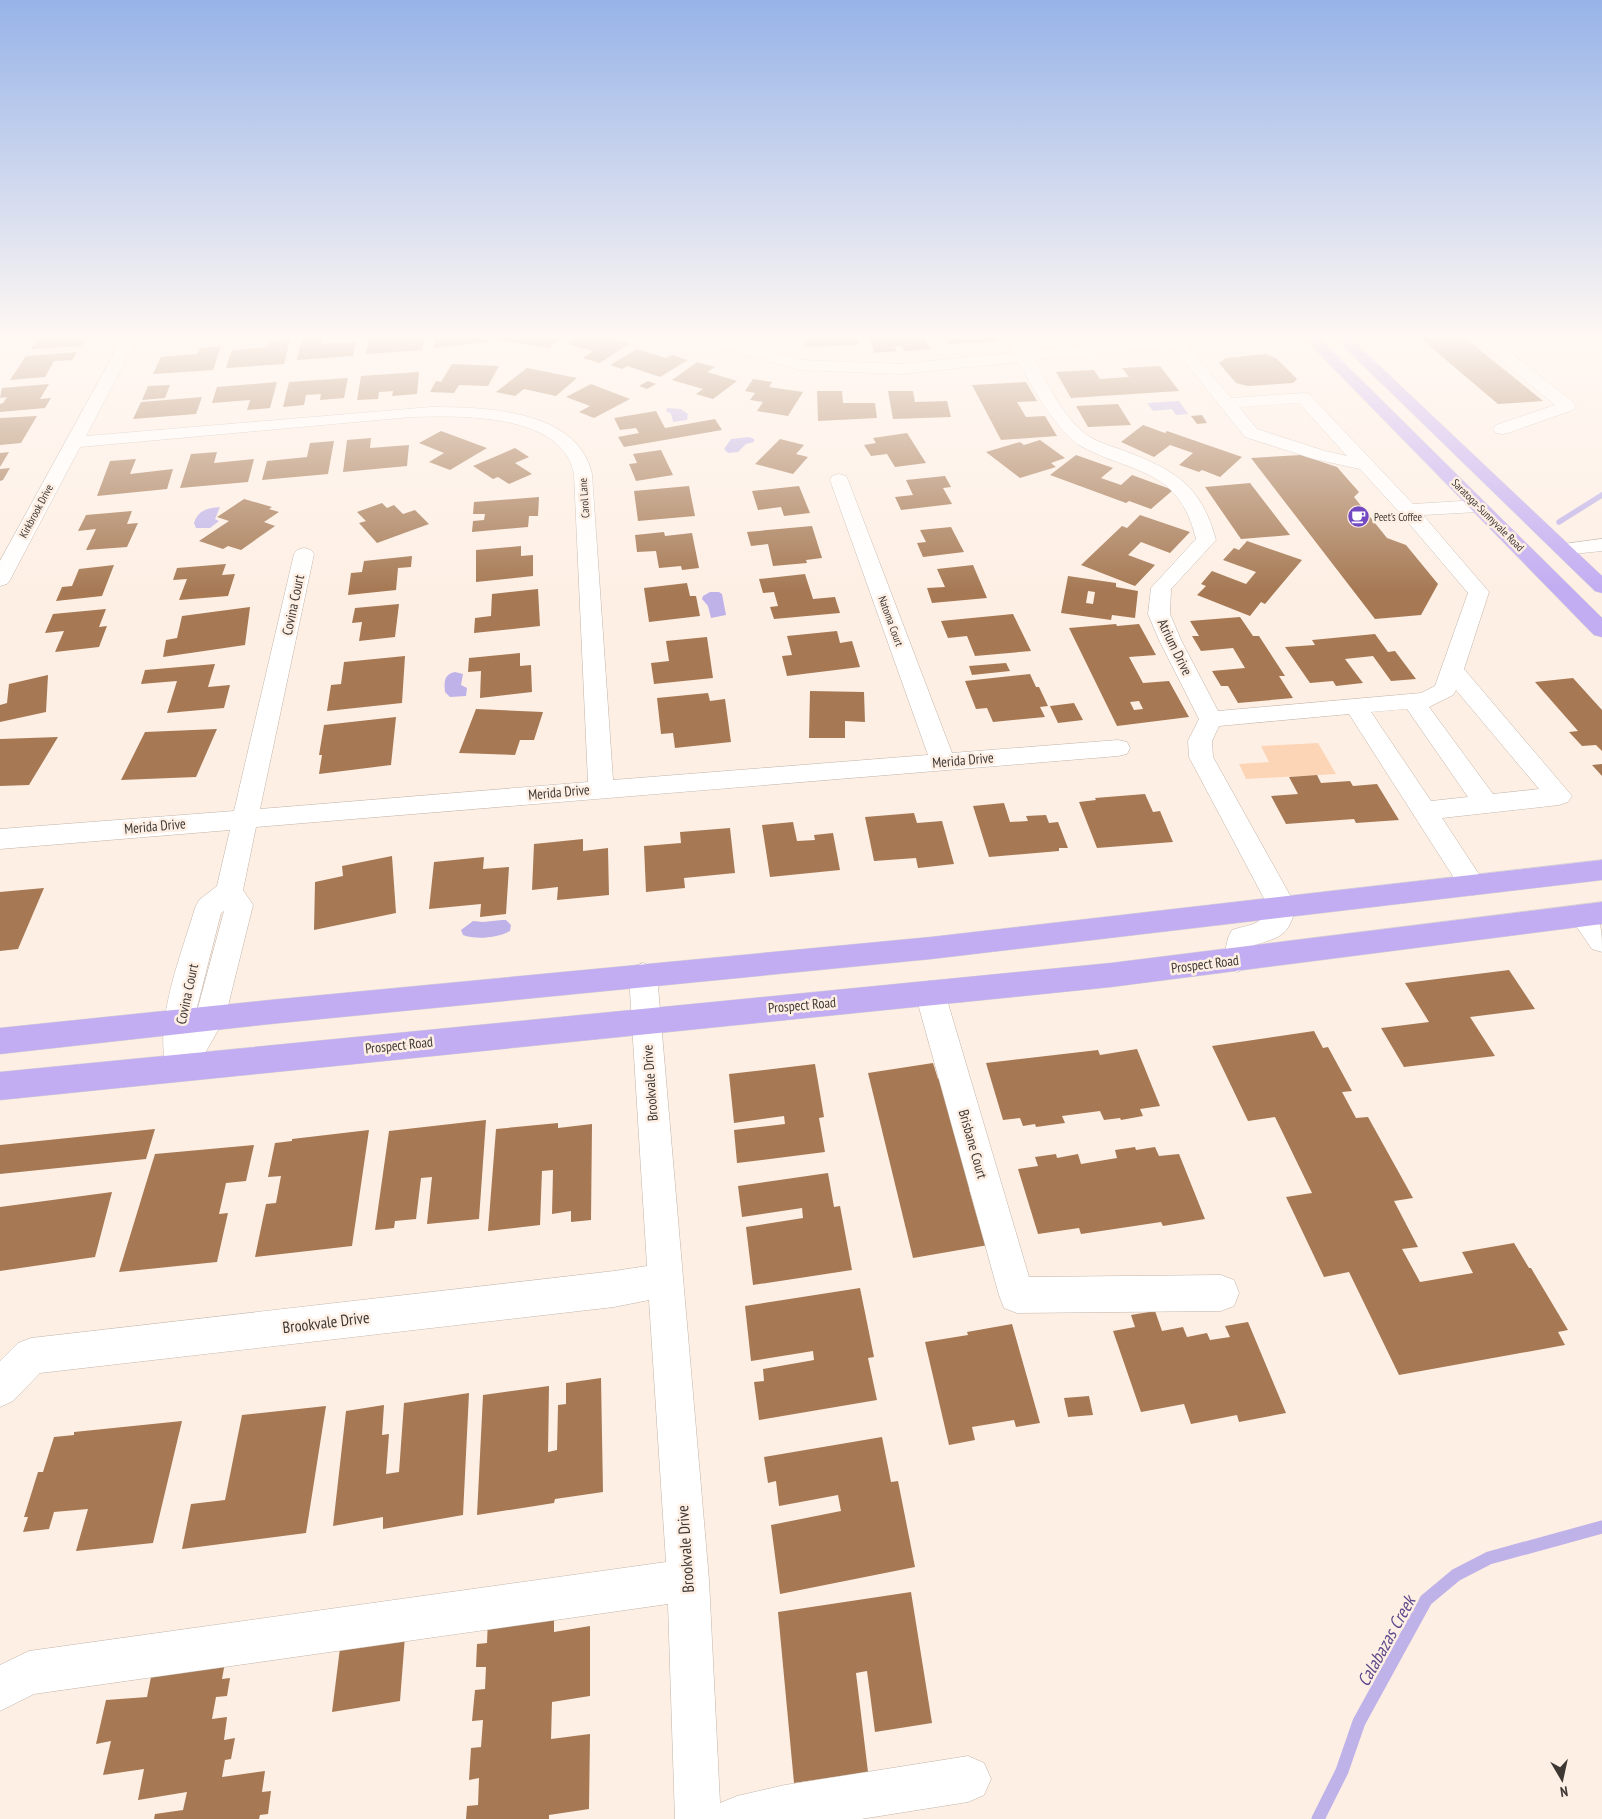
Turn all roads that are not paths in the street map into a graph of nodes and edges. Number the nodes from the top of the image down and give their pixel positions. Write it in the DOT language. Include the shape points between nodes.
graph roads {
  1 [pos="84,422"];
  2 [pos="300,422"];
  3 [pos="527,422"];
  4 [pos="1064,422"];
  5 [pos="1242,422"];
  6 [pos="1326,422"];
  7 [pos="1395,422"];
  8 [pos="1431,422"];
  9 [pos="1522,422"];
  10 [pos="1502,429"];
  11 [pos="73,442"];
  12 [pos="1366,465"];
  13 [pos="839,480"];
  14 [pos="1478,506"];
  15 [pos="1408,510"];
  16 [pos="1602,545"];
  17 [pos="1562,548"];
  18 [pos="304,554"];
  19 [pos="0,580"];
  20 [pos="1602,587"];
  21 [pos="1602,630"];
  22 [pos="1452,670"];
  23 [pos="1414,702"];
  24 [pos="1355,706"];
  25 [pos="1211,719"];
  26 [pos="1118,748"];
  27 [pos="943,762"];
  28 [pos="601,789"];
  29 [pos="1486,804"];
  30 [pos="1424,811"];
  31 [pos="247,818"];
  32 [pos="0,839"];
  33 [pos="1602,870"];
  34 [pos="1473,885"];
  35 [pos="229,890"];
  36 [pos="1282,906"];
  37 [pos="1592,914"];
  38 [pos="1602,941"];
  39 [pos="1237,960"];
  40 [pos="643,975"];
  41 [pos="930,993"];
  42 [pos="210,1018"];
  43 [pos="646,1020"];
  44 [pos="178,1022"];
  45 [pos="0,1042"];
  46 [pos="181,1067"];
  47 [pos="0,1086"];
  48 [pos="665,1280"];
  49 [pos="1221,1293"];
  50 [pos="0,1388"];
  51 [pos="688,1580"];
  52 [pos="0,1689"];
  53 [pos="968,1779"];
  54 [pos="698,1819"];
  55 [pos="737,1819"];
  1 -- 11 [label="street, Kirkbrook Drive"];
  2 -- 11 [label="street, Carol Lane"];
  3 -- 28 [label="street, Carol Lane" via="564,441 578,459 583,474"];
  4 -- 25 [label="street, Atrium Drive" via="1083,440 1153,469 1178,484 1202,520 1206,540 1161,588 1159,614"];
  5 -- 12 [label="street" via="1251,433 1320,455"];
  6 -- 12 [label="street"];
  7 -- 14 [label="main road, Saratoga-Sunnyvale Road"];
  8 -- 17 [label="main road"];
  9 -- 10 [label="street"];
  11 -- 19 [label="street, Kirkbrook Drive"];
  12 -- 15 [label="street"];
  13 -- 27 [label="street, Natoma Court"];
  14 -- 15 [label="street"];
  14 -- 21 [label="main road, Saratoga-Sunnyvale Road"];
  15 -- 22 [label="street" via="1479,592"];
  16 -- 17 [label="street"];
  17 -- 20 [label="main road"];
  18 -- 31 [label="street, Covina Court"];
  22 -- 23 [label="street" via="1444,690 1426,700"];
  22 -- 29 [label="street" via="1559,796"];
  23 -- 24 [label="street"];
  23 -- 29 [label="street"];
  24 -- 25 [label="street"];
  24 -- 30 [label="street"];
  25 -- 36 [label="street" via="1200,741 1202,757"];
  26 -- 27 [label="street, Merida Drive"];
  27 -- 28 [label="street, Merida Drive"];
  28 -- 31 [label="street, Merida Drive"];
  29 -- 30 [label="street"];
  30 -- 34 [label="street"];
  31 -- 32 [label="street, Merida Drive"];
  31 -- 35 [label="street, Covina Court"];
  33 -- 34 [label="main road"];
  34 -- 36 [label="main road"];
  35 -- 42 [label="street, Covina Court" via="239,905"];
  35 -- 44 [label="street, Covina Court" via="209,908"];
  36 -- 39 [label="street" via="1278,922 1269,930 1242,938"];
  36 -- 40 [label="main road" via="931,948"];
  37 -- 38 [label="street"];
  37 -- 39 [label="main road, Prospect Road"];
  39 -- 41 [label="main road, Prospect Road"];
  40 -- 42 [label="main road"];
  40 -- 43 [label="street, Brookvale Drive"];
  41 -- 43 [label="main road, Prospect Road"];
  41 -- 49 [label="street, Brisbane Court" via="1017,1295"];
  42 -- 44 [label="main road"];
  42 -- 46 [label="street, Covina Court"];
  43 -- 46 [label="main road, Prospect Road"];
  43 -- 48 [label="street, Brookvale Drive"];
  44 -- 45 [label="main road"];
  44 -- 46 [label="street, Covina Court"];
  46 -- 47 [label="main road, Prospect Road"];
  48 -- 50 [label="street, Brookvale Drive" via="614,1289 31,1356"];
  48 -- 51 [label="street, Brookvale Drive"];
  51 -- 52 [label="street" via="29,1673"];
  51 -- 54 [label="street, Brookvale Drive"];
  53 -- 55 [label="street" via="785,1808"];
}
